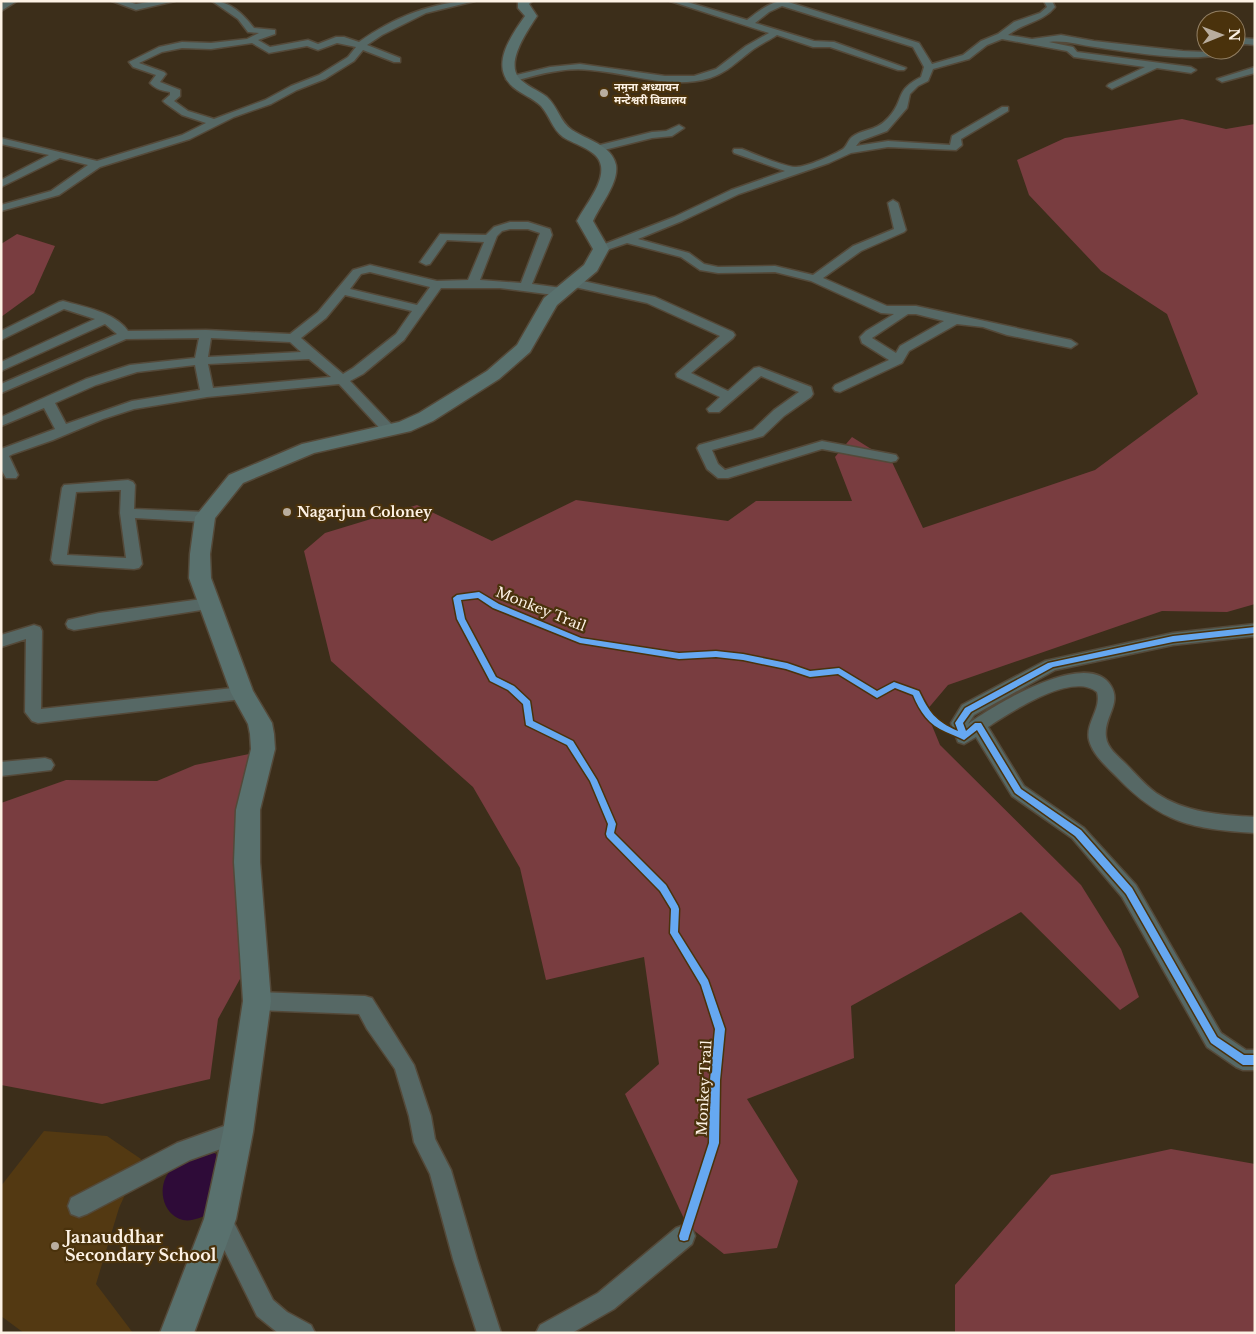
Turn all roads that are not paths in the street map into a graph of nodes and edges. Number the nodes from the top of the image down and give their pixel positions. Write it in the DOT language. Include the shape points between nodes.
graph roads {
  1 [pos="13,1"];
  2 [pos="116,1"];
  3 [pos="170,1"];
  4 [pos="216,1"];
  5 [pos="470,1"];
  6 [pos="525,1"];
  7 [pos="674,1"];
  8 [pos="1048,1"];
  9 [pos="782,2"];
  10 [pos="1,8"];
  11 [pos="748,24"];
  12 [pos="776,32"];
  13 [pos="1001,36"];
  14 [pos="251,41"];
  15 [pos="1031,42"];
  16 [pos="360,47"];
  17 [pos="1196,55"];
  18 [pos="397,60"];
  19 [pos="1156,65"];
  20 [pos="929,67"];
  21 [pos="901,68"];
  22 [pos="1190,70"];
  23 [pos="1255,70"];
  24 [pos="511,79"];
  25 [pos="1222,79"];
  26 [pos="1112,86"];
  27 [pos="1005,109"];
  28 [pos="214,123"];
  29 [pos="679,128"];
  30 [pos="1,141"];
  31 [pos="596,149"];
  32 [pos="848,150"];
  33 [pos="738,151"];
  34 [pos="57,155"];
  35 [pos="96,165"];
  36 [pos="795,171"];
  37 [pos="1,184"];
  38 [pos="893,203"];
  39 [pos="1,208"];
  40 [pos="491,239"];
  41 [pos="626,239"];
  42 [pos="601,249"];
  43 [pos="426,262"];
  44 [pos="815,278"];
  45 [pos="473,282"];
  46 [pos="437,285"];
  47 [pos="525,287"];
  48 [pos="568,287"];
  49 [pos="344,291"];
  50 [pos="418,310"];
  51 [pos="905,310"];
  52 [pos="105,319"];
  53 [pos="954,320"];
  54 [pos="206,334"];
  55 [pos="124,335"];
  56 [pos="1,336"];
  57 [pos="292,338"];
  58 [pos="1072,344"];
  59 [pos="312,355"];
  60 [pos="898,360"];
  61 [pos="201,361"];
  62 [pos="1,367"];
  63 [pos="342,380"];
  64 [pos="840,388"];
  65 [pos="1,389"];
  66 [pos="207,393"];
  67 [pos="729,396"];
  68 [pos="47,400"];
  69 [pos="714,409"];
  70 [pos="1,422"];
  71 [pos="63,430"];
  72 [pos="390,431"];
  73 [pos="1,455"];
  74 [pos="891,458"];
  75 [pos="11,475"];
  76 [pos="128,514"];
  77 [pos="204,518"];
  78 [pos="209,604"];
  79 [pos="74,624"];
  80 [pos="1255,630"];
  81 [pos="1,641"];
  82 [pos="242,693"];
  83 [pos="978,725"];
  84 [pos="45,765"];
  85 [pos="1,769"];
  86 [pos="1255,825"];
  87 [pos="257,1001"];
  88 [pos="1255,1060"];
  89 [pos="238,1132"];
  90 [pos="79,1206"];
  91 [pos="220,1219"];
  92 [pos="684,1236"];
  93 [pos="177,1333"];
  94 [pos="303,1333"];
  95 [pos="489,1333"];
  96 [pos="548,1333"];
  1 -- 10 [label="street"];
  2 -- 3 [label="street" via="136,7"];
  4 -- 14 [label="street" via="241,17 251,30 272,32"];
  5 -- 16 [label="street" via="423,11 379,33"];
  6 -- 24 [label="main road" via="524,8 531,16 514,42 507,66"];
  7 -- 11 [label="street"];
  8 -- 13 [label="street" via="1051,8 1048,11 1017,24"];
  9 -- 11 [label="street"];
  9 -- 20 [label="street" via="916,44"];
  11 -- 12 [label="street"];
  12 -- 21 [label="street" via="813,44 831,44"];
  12 -- 24 [label="street" via="749,48 730,65 698,78 648,77 583,66"];
  13 -- 15 [label="street"];
  13 -- 20 [label="street" via="984,43 966,57"];
  14 -- 16 [label="street" via="270,51 308,42 318,47 340,40"];
  14 -- 28 [label="street" via="212,46 182,45 159,50 134,62 161,74 155,83 175,90 175,96 168,101 185,113"];
  15 -- 17 [label="street" via="1060,38"];
  15 -- 19 [label="street" via="1070,49 1074,54"];
  16 -- 18 [label="street"];
  16 -- 28 [label="street" via="356,55 326,75"];
  19 -- 22 [label="street"];
  19 -- 26 [label="street"];
  20 -- 32 [label="street" via="926,78 905,93 902,108 891,122 883,129 856,139"];
  23 -- 25 [label="street"];
  24 -- 31 [label="main road" via="546,104 560,128"];
  27 -- 32 [label="street" via="956,138 956,145 952,148 888,144"];
  28 -- 35 [label="street" via="166,145"];
  29 -- 31 [label="street" via="668,134"];
  30 -- 34 [label="street"];
  31 -- 42 [label="main road" via="607,159 610,173 585,221"];
  32 -- 36 [label="street"];
  33 -- 36 [label="street"];
  34 -- 35 [label="street"];
  34 -- 37 [label="street"];
  35 -- 39 [label="street" via="55,193"];
  36 -- 41 [label="street" via="735,192"];
  38 -- 44 [label="street" via="900,230 846,254"];
  40 -- 43 [label="street" via="444,236"];
  40 -- 45 [label="street"];
  40 -- 47 [label="street" via="498,229 506,226 529,225 546,231"];
  41 -- 42 [label="street"];
  41 -- 44 [label="street" via="684,255 700,267 718,270 775,269"];
  42 -- 48 [label="main road" via="591,268"];
  44 -- 51 [label="street" via="885,310"];
  45 -- 46 [label="street"];
  45 -- 47 [label="street"];
  46 -- 49 [label="street" via="370,268 358,272"];
  46 -- 50 [label="street"];
  47 -- 48 [label="street"];
  48 -- 67 [label="street" via="651,300 729,335 682,374"];
  48 -- 72 [label="main road" via="550,302 524,348 493,375 426,417"];
  49 -- 50 [label="street"];
  49 -- 57 [label="street" via="322,315"];
  50 -- 63 [label="street" via="400,337"];
  51 -- 53 [label="street"];
  51 -- 60 [label="street" via="866,337"];
  52 -- 55 [label="street" via="122,330"];
  52 -- 56 [label="street" via="63,305"];
  52 -- 62 [label="street"];
  53 -- 58 [label="street"];
  53 -- 60 [label="street" via="904,350"];
  54 -- 55 [label="street"];
  54 -- 57 [label="street"];
  54 -- 61 [label="street"];
  55 -- 65 [label="street"];
  57 -- 59 [label="street"];
  59 -- 61 [label="street"];
  59 -- 63 [label="street"];
  60 -- 64 [label="street"];
  61 -- 66 [label="street"];
  61 -- 68 [label="street" via="135,368"];
  63 -- 66 [label="street"];
  63 -- 72 [label="street"];
  66 -- 71 [label="street" via="132,405"];
  67 -- 69 [label="street"];
  67 -- 74 [label="street" via="759,371 806,390 806,394 758,433 704,448 712,466 723,475 822,444"];
  68 -- 70 [label="street"];
  68 -- 71 [label="street"];
  71 -- 73 [label="street" via="53,437 10,448"];
  72 -- 77 [label="main road" via="309,448 236,479"];
  73 -- 75 [label="street"];
  76 -- 76 [label="street" via="128,485 69,488 59,560 134,564"];
  76 -- 77 [label="street"];
  77 -- 78 [label="main road" via="200,578"];
  78 -- 79 [label="street"];
  78 -- 82 [label="main road"];
  80 -- 83 [label="street" via="1172,639 1050,665 968,710 959,724 964,737"];
  81 -- 82 [label="street" via="34,631 33,712 38,716"];
  82 -- 87 [label="main road" via="260,722 263,749 248,810 247,862"];
  83 -- 86 [label="street" via="1028,695 1090,677 1106,689 1107,708 1098,725 1099,744 1148,797 1172,812 1190,818"];
  83 -- 88 [label="street" via="1018,791 1078,833 1129,891 1214,1040 1243,1060"];
  84 -- 85 [label="street"];
  87 -- 89 [label="main road"];
  87 -- 95 [label="street" via="365,1005 404,1065 425,1142 440,1170 464,1259"];
  89 -- 90 [label="street" via="185,1151"];
  89 -- 91 [label="main road"];
  91 -- 93 [label="main road"];
  91 -- 94 [label="street" via="264,1308"];
  92 -- 96 [label="street" via="606,1301"];
}
